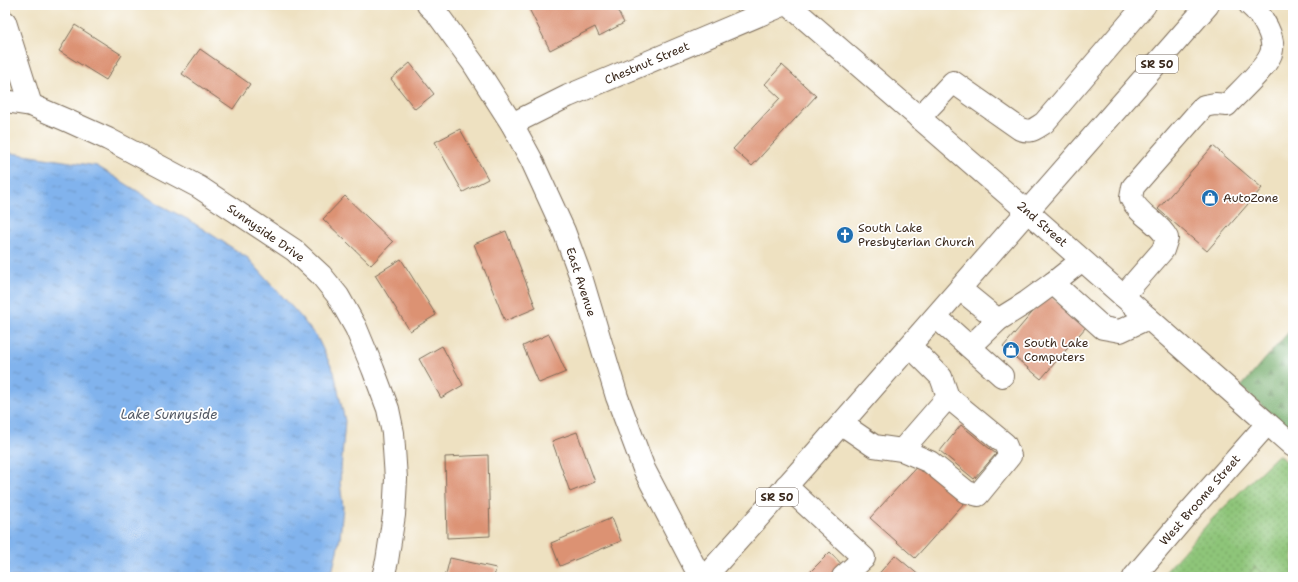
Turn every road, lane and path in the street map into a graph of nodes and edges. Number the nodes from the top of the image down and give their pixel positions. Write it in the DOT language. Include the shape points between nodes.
graph roads {
  1 [pos="428,5"];
  2 [pos="783,5"];
  3 [pos="788,5"];
  4 [pos="1145,5"];
  5 [pos="1208,5"];
  6 [pos="1250,5"];
  7 [pos="5,22"];
  8 [pos="5,101"];
  9 [pos="31,105"];
  10 [pos="919,118"];
  11 [pos="512,124"];
  12 [pos="1028,212"];
  13 [pos="1082,260"];
  14 [pos="1054,283"];
  15 [pos="960,289"];
  16 [pos="1123,296"];
  17 [pos="936,316"];
  18 [pos="1148,318"];
  19 [pos="998,320"];
  20 [pos="910,346"];
  21 [pos="970,347"];
  22 [pos="1002,376"];
  23 [pos="948,397"];
  24 [pos="842,424"];
  25 [pos="1267,424"];
  26 [pos="1293,446"];
  27 [pos="902,450"];
  28 [pos="786,486"];
  29 [pos="383,577"];
  30 [pos="700,577"];
  31 [pos="705,577"];
  32 [pos="843,577"];
  33 [pos="1134,577"];
  1 -- 11 [label="main road, East Avenue" via="473,63"];
  2 -- 11 [label="main road, Chestnut Street" via="568,96"];
  3 -- 10 [label="main road, 2nd Street"];
  4 -- 10 [label="main road" via="1044,122 1035,129 1027,132 1020,129 953,82"];
  5 -- 12 [label="main road, SR 50"];
  6 -- 16 [label="main road" via="1257,11 1270,32 1271,55 1227,105 1204,106 1134,187 1131,198 1134,206 1163,231 1166,238 1163,250"];
  7 -- 9 [label="main road"];
  8 -- 9 [label="main road, Sunnyside Drive"];
  9 -- 29 [label="main road, Sunnyside Drive" via="108,140 198,187 294,250 321,275 338,296 374,369 388,409 393,433 396,479 394,515"];
  10 -- 12 [label="main road, 2nd Street"];
  11 -- 30 [label="main road, East Avenue" via="531,159 569,245 617,397 644,469"];
  12 -- 13 [label="main road, 2nd Street"];
  12 -- 15 [label="main road, SR 50"];
  13 -- 14 [label="main road"];
  13 -- 16 [label="main road, 2nd Street"];
  14 -- 18 [label="main road" via="1103,328 1120,331"];
  14 -- 19 [label="main road"];
  15 -- 17 [label="main road, SR 50"];
  15 -- 19 [label="main road"];
  16 -- 18 [label="main road, 2nd Street"];
  17 -- 20 [label="main road, SR 50"];
  17 -- 21 [label="main road"];
  18 -- 25 [label="main road, 2nd Street"];
  19 -- 21 [label="main road"];
  20 -- 23 [label="main road" via="941,377"];
  20 -- 24 [label="main road, SR 50"];
  21 -- 22 [label="main road"];
  23 -- 27 [label="main road"];
  23 -- 27 [label="main road" via="1005,444 1010,456 978,495 967,492 930,462"];
  24 -- 27 [label="main road" via="874,446"];
  24 -- 28 [label="main road, SR 50"];
  25 -- 26 [label="main road, 2nd Street"];
  25 -- 33 [label="main road, West Broome Street"];
  28 -- 31 [label="main road, SR 50"];
  28 -- 32 [label="main road" via="864,558"];
}
